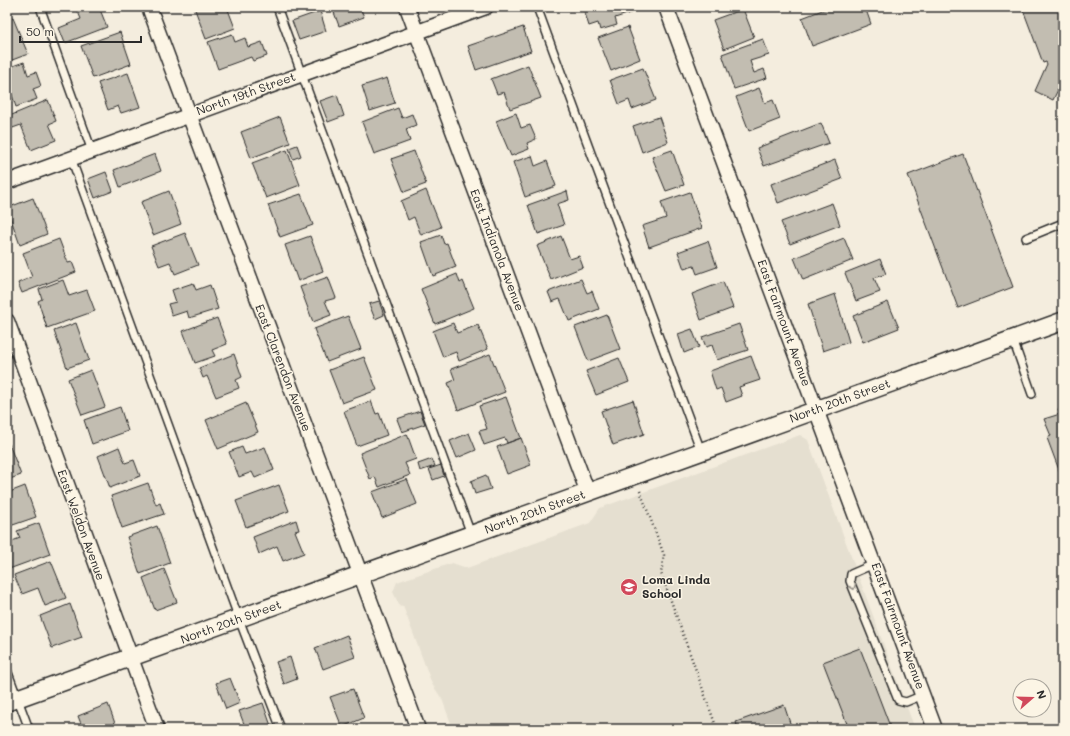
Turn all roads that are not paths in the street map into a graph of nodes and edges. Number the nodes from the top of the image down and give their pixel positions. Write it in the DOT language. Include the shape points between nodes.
graph roads {
  1 [pos="40,7"];
  2 [pos="149,7"];
  3 [pos="277,7"];
  4 [pos="407,7"];
  5 [pos="486,7"];
  6 [pos="537,7"];
  7 [pos="666,7"];
  8 [pos="416,32"];
  9 [pos="301,74"];
  10 [pos="189,115"];
  11 [pos="92,151"];
  12 [pos="71,158"];
  13 [pos="7,182"];
  14 [pos="1063,223"];
  15 [pos="1026,238"];
  16 [pos="7,321"];
  17 [pos="1063,321"];
  18 [pos="1012,339"];
  19 [pos="1032,394"];
  20 [pos="816,409"];
  21 [pos="701,452"];
  22 [pos="588,493"];
  23 [pos="472,535"];
  24 [pos="875,564"];
  25 [pos="361,576"];
  26 [pos="239,619"];
  27 [pos="130,659"];
  28 [pos="7,670"];
  29 [pos="923,695"];
  30 [pos="12,700"];
  31 [pos="29,729"];
  32 [pos="157,729"];
  33 [pos="281,729"];
  34 [pos="418,729"];
  35 [pos="935,729"];
  1 -- 11 [label="lane"];
  2 -- 10 [label="street, East Clarendon Avenue"];
  3 -- 9 [label="lane"];
  4 -- 8 [label="street, East Indianola Avenue"];
  5 -- 8 [label="street, North 19th Street"];
  6 -- 21 [label="lane"];
  7 -- 20 [label="street, East Fairmount Avenue"];
  8 -- 9 [label="street, North 19th Street"];
  8 -- 22 [label="street, East Indianola Avenue"];
  9 -- 10 [label="street, North 19th Street"];
  9 -- 23 [label="lane"];
  10 -- 11 [label="street, North 19th Street"];
  10 -- 25 [label="street, East Clarendon Avenue"];
  11 -- 12 [label="street, North 19th Street"];
  12 -- 13 [label="street, North 19th Street"];
  12 -- 26 [label="lane"];
  14 -- 15 [label="lane"];
  16 -- 27 [label="street, East Weldon Avenue"];
  17 -- 18 [label="street, North 20th Street"];
  18 -- 19 [label="lane"];
  18 -- 20 [label="street, North 20th Street"];
  20 -- 21 [label="street, North 20th Street"];
  20 -- 24 [label="street, East Fairmount Avenue"];
  21 -- 22 [label="street, North 20th Street"];
  22 -- 23 [label="street, North 20th Street"];
  23 -- 25 [label="street, North 20th Street"];
  24 -- 29 [label="street, East Fairmount Avenue"];
  24 -- 29 [label="lane, one-way" via="851,574 850,581 898,700 906,702"];
  25 -- 26 [label="street, North 20th Street"];
  25 -- 34 [label="street, East Clarendon Avenue"];
  26 -- 27 [label="street, North 20th Street"];
  26 -- 33 [label="lane"];
  27 -- 30 [label="street, North 20th Street"];
  27 -- 32 [label="street, East Weldon Avenue"];
  28 -- 30 [label="lane"];
  29 -- 35 [label="street, East Fairmount Avenue"];
  30 -- 31 [label="lane"];
}
